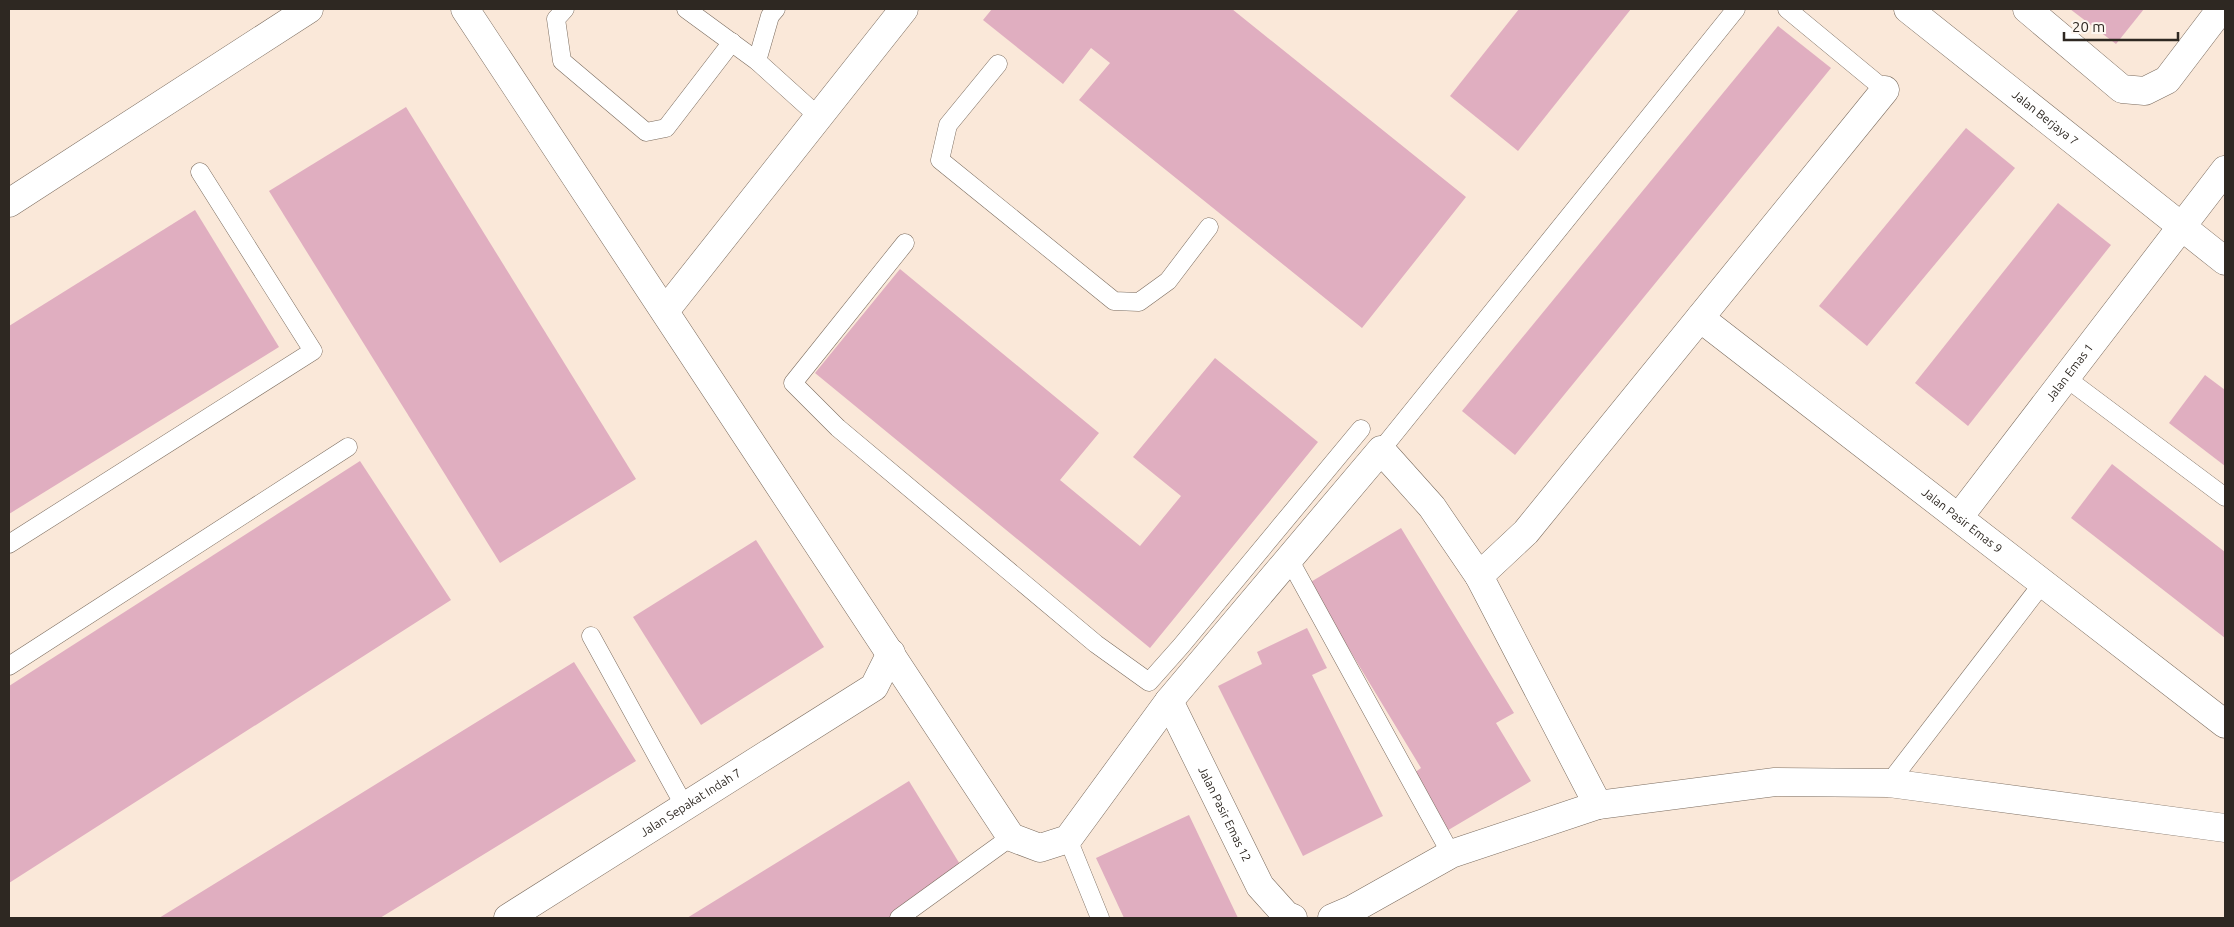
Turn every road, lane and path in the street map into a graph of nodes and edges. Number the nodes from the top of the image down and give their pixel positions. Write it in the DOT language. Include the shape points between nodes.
graph roads {
  1 [pos="309,9"];
  2 [pos="465,9"];
  3 [pos="565,9"];
  4 [pos="686,9"];
  5 [pos="776,9"];
  6 [pos="904,9"];
  7 [pos="1736,9"];
  8 [pos="1787,9"];
  9 [pos="1908,9"];
  10 [pos="2027,9"];
  11 [pos="2221,9"];
  12 [pos="732,42"];
  13 [pos="758,61"];
  14 [pos="998,64"];
  15 [pos="1885,90"];
  16 [pos="819,117"];
  17 [pos="2225,170"];
  18 [pos="200,172"];
  19 [pos="9,203"];
  20 [pos="1209,227"];
  21 [pos="2182,228"];
  22 [pos="905,243"];
  23 [pos="2225,261"];
  24 [pos="665,312"];
  25 [pos="1700,318"];
  26 [pos="2066,378"];
  27 [pos="1361,429"];
  28 [pos="348,447"];
  29 [pos="1381,450"];
  30 [pos="2225,497"];
  31 [pos="1959,517"];
  32 [pos="9,544"];
  33 [pos="1289,559"];
  34 [pos="1479,576"];
  35 [pos="2042,584"];
  36 [pos="591,636"];
  37 [pos="891,653"];
  38 [pos="9,666"];
  39 [pos="874,687"];
  40 [pos="915,690"];
  41 [pos="1168,701"];
  42 [pos="2225,724"];
  43 [pos="1889,783"];
  44 [pos="1598,805"];
  45 [pos="685,806"];
  46 [pos="2225,828"];
  47 [pos="1011,837"];
  48 [pos="1068,839"];
  49 [pos="1451,854"];
  50 [pos="508,918"];
  51 [pos="899,918"];
  52 [pos="1100,918"];
  53 [pos="1293,918"];
  54 [pos="1332,918"];
  1 -- 19 [label="street"];
  2 -- 24 [label="street"];
  3 -- 12 [label="lane" via="556,19 562,61 646,132 666,128"];
  4 -- 12 [label="lane"];
  5 -- 13 [label="lane" via="770,16"];
  6 -- 16 [label="street"];
  7 -- 29 [label="lane"];
  8 -- 15 [label="lane"];
  9 -- 21 [label="street, Jalan Berjaya 7"];
  10 -- 11 [label="street" via="2122,89 2145,91 2167,80"];
  12 -- 13 [label="lane"];
  13 -- 16 [label="lane"];
  14 -- 20 [label="lane" via="948,125 940,160 1114,301 1139,302 1168,281"];
  15 -- 25 [label="street"];
  16 -- 24 [label="street"];
  17 -- 21 [label="street, Jalan Emas 1"];
  18 -- 32 [label="lane" via="313,351"];
  21 -- 23 [label="street, Jalan Berjaya 7"];
  21 -- 26 [label="street, Jalan Emas 1"];
  22 -- 27 [label="lane" via="793,383 838,428 1096,644 1149,682"];
  24 -- 37 [label="street"];
  25 -- 31 [label="street, Jalan Pasir Emas 9"];
  25 -- 34 [label="street" via="1526,532"];
  26 -- 30 [label="lane"];
  26 -- 31 [label="street, Jalan Emas 1"];
  28 -- 38 [label="lane"];
  29 -- 33 [label="street"];
  29 -- 34 [label="street" via="1432,507"];
  31 -- 35 [label="street, Jalan Pasir Emas 9"];
  33 -- 41 [label="street"];
  33 -- 49 [label="lane"];
  34 -- 44 [label="street"];
  35 -- 42 [label="street, Jalan Pasir Emas 9"];
  35 -- 43 [label="lane"];
  36 -- 45 [label="lane"];
  37 -- 39 [label="street"];
  37 -- 40 [label="street"];
  39 -- 40 [label="street"];
  39 -- 45 [label="street, Jalan Sepakat Indah 7"];
  40 -- 47 [label="street"];
  41 -- 48 [label="street"];
  41 -- 53 [label="street, Jalan Pasir Emas 12" via="1260,886 1286,915"];
  43 -- 44 [label="street" via="1775,782"];
  43 -- 46 [label="street"];
  44 -- 49 [label="street"];
  45 -- 50 [label="street, Jalan Sepakat Indah 7"];
  47 -- 48 [label="street" via="1040,848"];
  47 -- 51 [label="lane"];
  48 -- 52 [label="lane"];
  49 -- 54 [label="street"];
}
